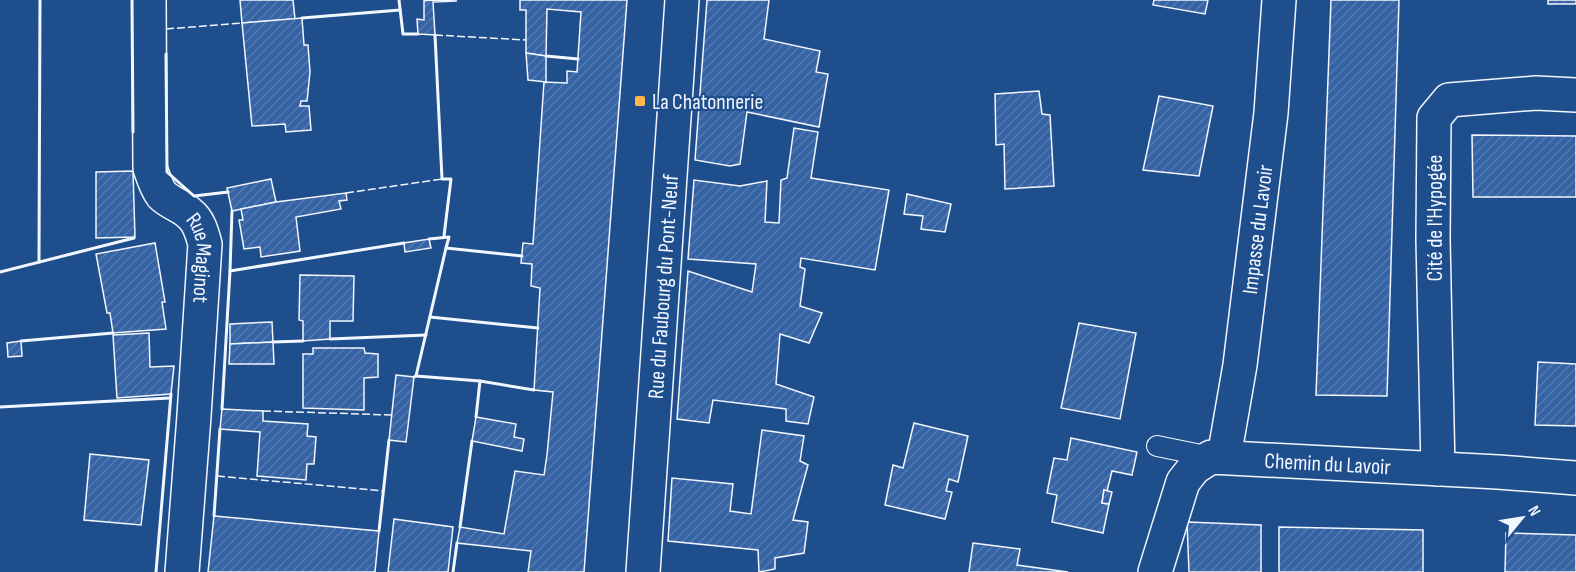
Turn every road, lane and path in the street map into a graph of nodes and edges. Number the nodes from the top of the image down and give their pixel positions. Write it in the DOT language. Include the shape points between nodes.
graph roads {
  1 [pos="149,0"];
  2 [pos="682,0"];
  3 [pos="1279,0"];
  4 [pos="1576,95"];
  5 [pos="1157,446"];
  6 [pos="1217,457"];
  7 [pos="1438,469"];
  8 [pos="1576,478"];
  9 [pos="182,572"];
  10 [pos="643,572"];
  11 [pos="1155,572"];
  1 -- 9 [label="street, Rue Maginot" via="150,168 161,194 200,226 205,244"];
  2 -- 10 [label="street, Rue du Faubourg du Pont-Neuf"];
  3 -- 6 [label="street, Impasse du Lavoir" via="1268,136 1240,365"];
  4 -- 7 [label="street, Cité de l'Hypogée" via="1536,93 1449,100 1434,118"];
  5 -- 6 [label="lane"];
  6 -- 7 [label="street, Chemin du Lavoir"];
  6 -- 11 [label="street" via="1194,468 1183,482"];
  7 -- 8 [label="street, Chemin du Lavoir"];
}
